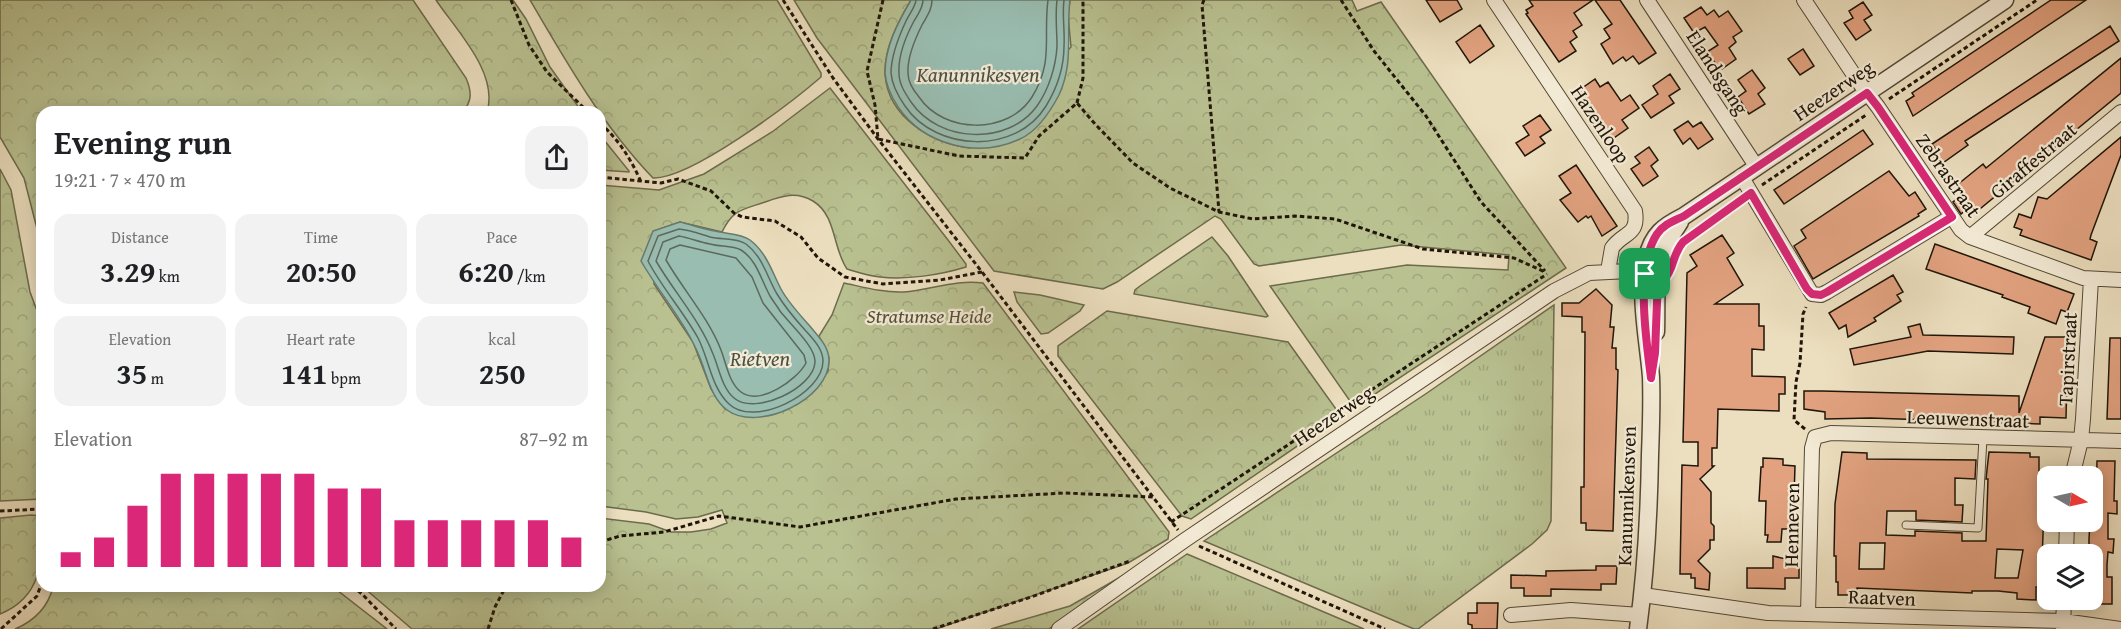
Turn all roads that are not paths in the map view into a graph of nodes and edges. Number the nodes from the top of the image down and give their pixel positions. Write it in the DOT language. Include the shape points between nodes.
graph roads {
  1 [pos="1495,0"];
  2 [pos="1647,0"];
  3 [pos="1804,0"];
  4 [pos="2006,0"];
  5 [pos="1867,93"];
  6 [pos="2121,112"];
  7 [pos="1756,166"];
  8 [pos="1741,176"];
  9 [pos="1952,217"];
  10 [pos="1970,237"];
  11 [pos="1608,271"];
  12 [pos="1652,276"];
  13 [pos="2091,279"];
  14 [pos="2121,280"];
  15 [pos="1815,437"];
  16 [pos="1983,438"];
  17 [pos="2081,440"];
  18 [pos="2121,441"];
  19 [pos="2075,466"];
  20 [pos="1906,525"];
  21 [pos="1643,595"];
  22 [pos="2064,610"];
  23 [pos="1808,614"];
  24 [pos="1511,615"];
  25 [pos="1639,622"];
  26 [pos="2063,625"];
  27 [pos="1059,629"];
  28 [pos="2121,629"];
  1 -- 11 [label="street, Hazenloop" via="1635,211 1634,229 1612,248"];
  2 -- 7 [label="street, Elandsgang"];
  3 -- 5 [label="street, Zebrastraat"];
  4 -- 5 [label="street, Heezerweg"];
  5 -- 7 [label="street, Heezerweg"];
  5 -- 9 [label="street, Zebrastraat"];
  6 -- 10 [label="street, Giraffestraat"];
  7 -- 8 [label="street, Heezerweg"];
  8 -- 9 [label="street" via="1812,294 1827,292"];
  8 -- 12 [label="street, Heezerweg" via="1684,216 1668,239"];
  9 -- 10 [label="street, Zebrastraat"];
  10 -- 13 [label="street, Zebrastraat"];
  11 -- 12 [label="street, Heezerweg"];
  11 -- 27 [label="street, Heezerweg" via="1589,273 1554,291"];
  12 -- 21 [label="street, Kanunnikensven" via="1655,353"];
  13 -- 14 [label="street, Zebrastraat"];
  13 -- 17 [label="street, Tapirstraat"];
  15 -- 16 [label="street, Leeuwenstraat" via="1831,433"];
  15 -- 23 [label="street, Henneven"];
  16 -- 17 [label="street, Leeuwenstraat"];
  16 -- 20 [label="lane" via="1978,528"];
  17 -- 18 [label="street, Leeuwenstraat"];
  17 -- 19 [label="street, Tapirstraat"];
  21 -- 23 [label="street, Raatven" via="1768,613"];
  21 -- 25 [label="street, Kanunnikensven"];
  22 -- 26 [label="street"];
  23 -- 26 [label="street, Raatven"];
  24 -- 25 [label="street, Kanunnikensven" via="1570,610"];
  26 -- 28 [label="street, Raatven"];
}
